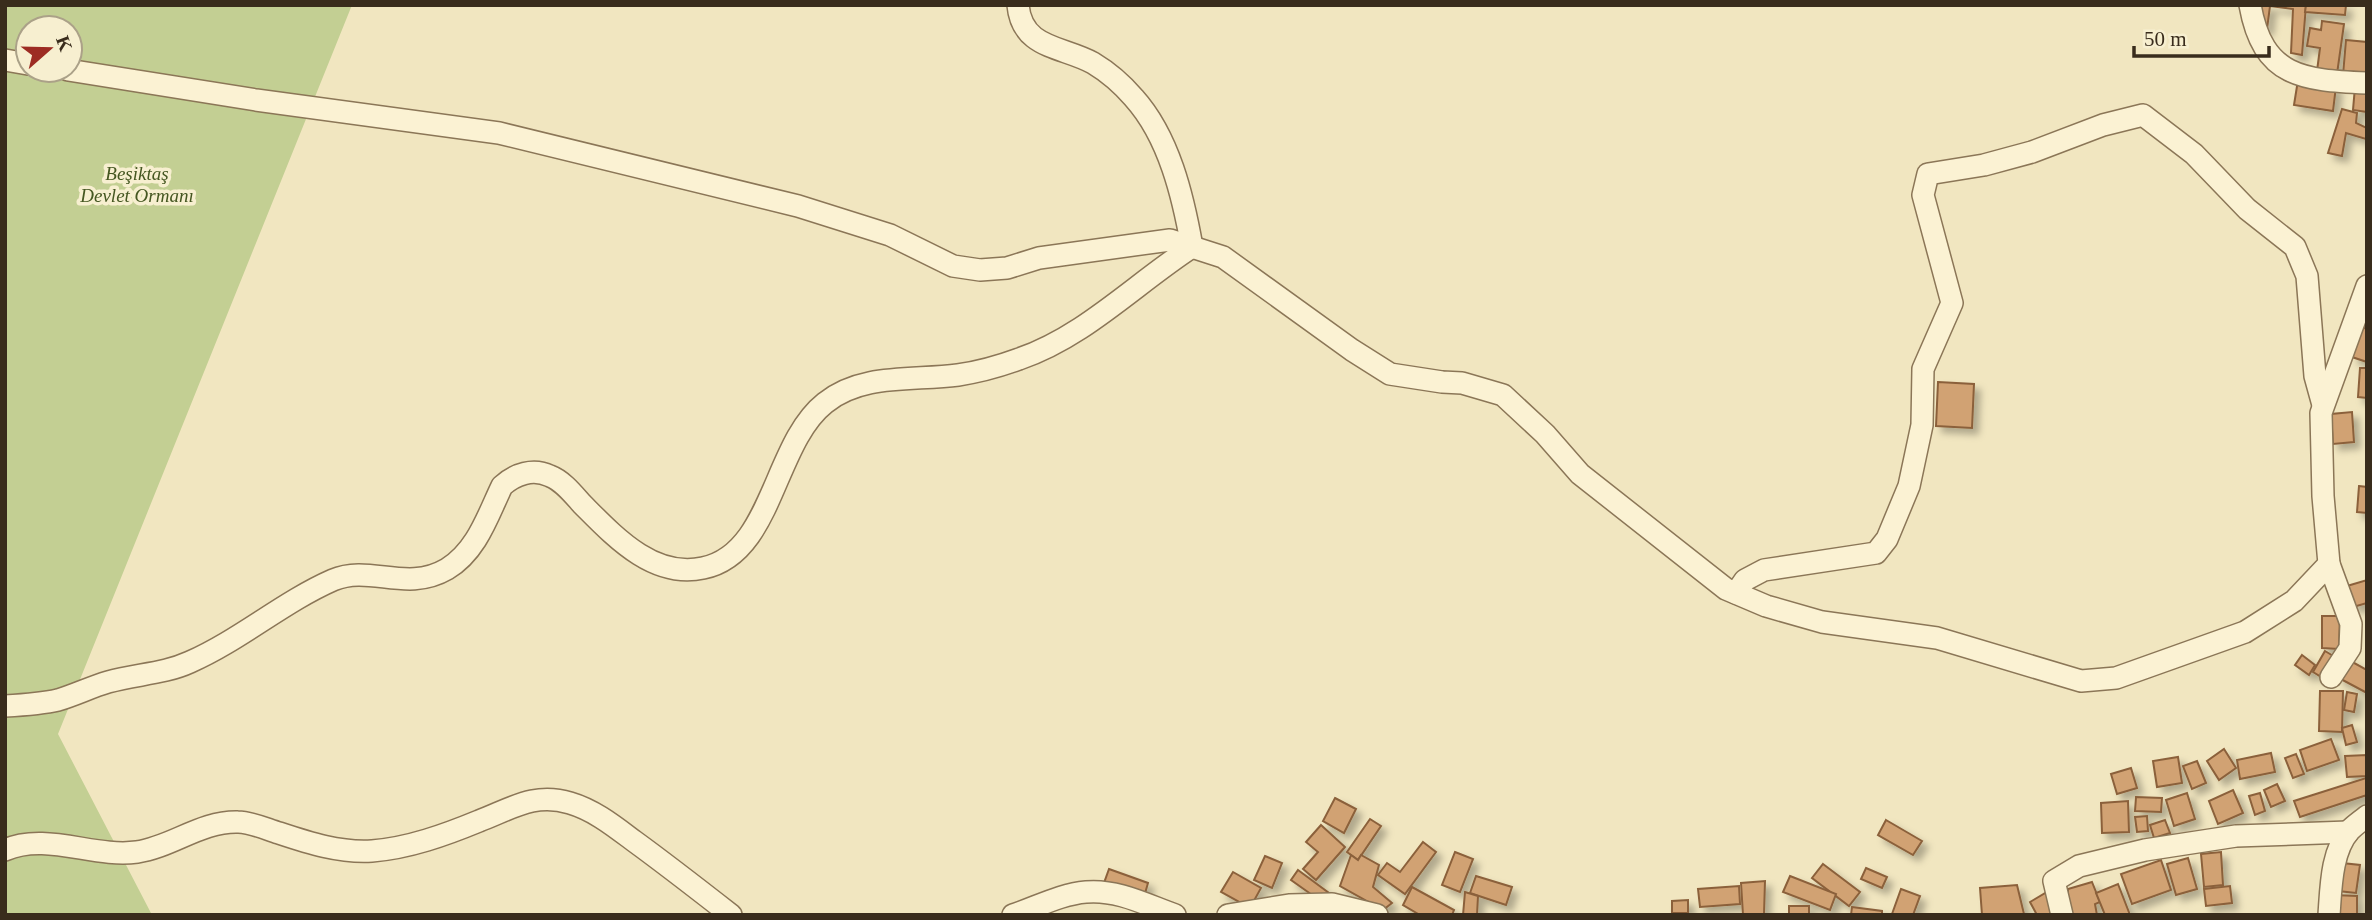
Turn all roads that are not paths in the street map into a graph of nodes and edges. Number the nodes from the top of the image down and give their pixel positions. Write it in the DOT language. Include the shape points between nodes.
graph roads {
  1 [pos="1018,5"];
  2 [pos="2250,5"];
  3 [pos="84,73"];
  4 [pos="2367,83"];
  5 [pos="1192,247"];
  6 [pos="2367,286"];
  7 [pos="2323,405"];
  8 [pos="2329,564"];
  9 [pos="1736,593"];
  10 [pos="2330,677"];
  11 [pos="5,706"];
  12 [pos="2367,816"];
  13 [pos="2348,832"];
  14 [pos="5,850"];
  15 [pos="731,915"];
  16 [pos="1013,915"];
  17 [pos="1175,915"];
  18 [pos="1228,915"];
  19 [pos="1377,915"];
  20 [pos="2062,915"];
  21 [pos="2329,915"];
  1 -- 5 [label="street" via="1031,36 1109,74 1146,114 1184,202"];
  2 -- 4 [label="street" via="2266,53 2284,69 2317,80"];
  3 -- 5 [label="street" via="499,133 798,206 890,235 953,266 1007,268 1039,258 1170,240"];
  5 -- 9 [label="street" via="1223,257 1390,374 1462,383 1503,395 1580,474"];
  5 -- 11 [label="street" via="1057,344 961,375 878,382 828,400 792,448 746,541 717,564 690,570 662,566 616,539 558,481 542,473 524,473 502,486 474,543 458,561 438,573 415,580 365,575 334,580 192,662 107,682 58,700"];
  6 -- 7 [label="street"];
  7 -- 8 [label="street"];
  7 -- 9 [label="street" via="2315,376 2307,276 2295,247 2247,209 2194,154 2143,115 2020,156 1928,174 1923,195 1952,303 1923,369 1922,425 1909,486 1887,539 1876,553 1764,570 1745,580"];
  8 -- 9 [label="street" via="2294,601 2245,632 2116,678 2081,681 1937,638 1822,622"];
  8 -- 10 [label="street" via="2351,624 2350,649"];
  12 -- 13 [label="street"];
  13 -- 20 [label="street" via="2236,836 2080,866 2054,881"];
  13 -- 21 [label="street" via="2332,878"];
  14 -- 15 [label="street" via="26,844 135,852 161,847 200,829 239,822 354,852 389,850 547,798 599,815"];
  16 -- 17 [label="street" via="1067,895 1101,892"];
  18 -- 19 [label="street" via="1289,905 1332,904"];
}
